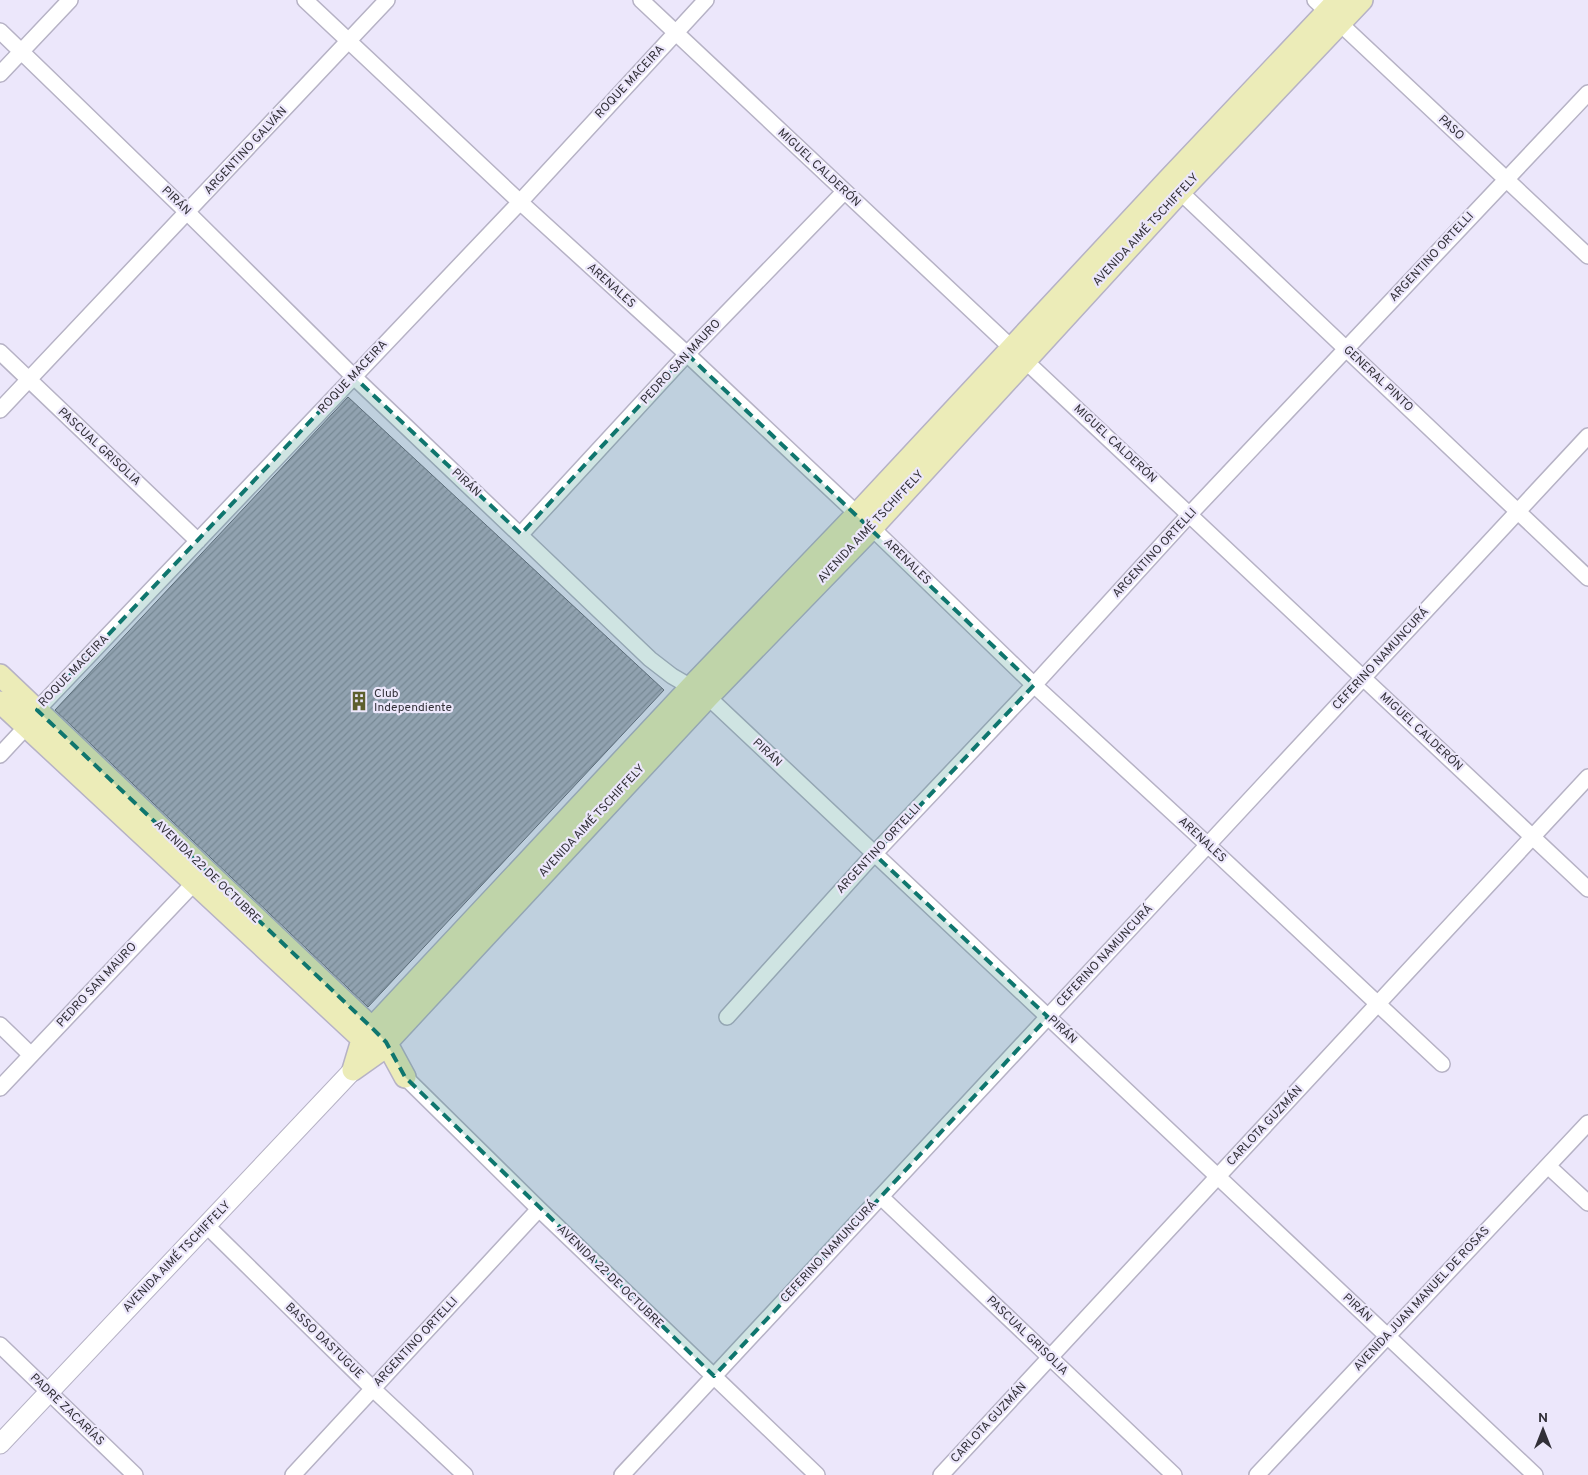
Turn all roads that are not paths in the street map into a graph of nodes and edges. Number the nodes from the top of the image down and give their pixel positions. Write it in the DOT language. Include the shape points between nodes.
graph roads {
  1 [pos="70,0"];
  2 [pos="305,0"];
  3 [pos="388,0"];
  4 [pos="641,0"];
  5 [pos="706,0"];
  6 [pos="1362,0"];
  7 [pos="1330,9"];
  8 [pos="0,31"];
  9 [pos="676,32"];
  10 [pos="349,41"];
  11 [pos="22,52"];
  12 [pos="0,74"];
  13 [pos="1588,93"];
  14 [pos="1506,179"];
  15 [pos="1174,186"];
  16 [pos="844,192"];
  17 [pos="520,202"];
  18 [pos="188,212"];
  19 [pos="1588,256"];
  20 [pos="1346,349"];
  21 [pos="0,352"];
  22 [pos="687,354"];
  23 [pos="1018,354"];
  24 [pos="354,376"];
  25 [pos="28,380"];
  26 [pos="0,410"];
  27 [pos="1588,436"];
  28 [pos="1518,512"];
  29 [pos="1189,515"];
  30 [pos="864,522"];
  31 [pos="521,534"];
  32 [pos="198,541"];
  33 [pos="1588,578"];
  34 [pos="0,675"];
  35 [pos="1363,678"];
  36 [pos="1034,685"];
  37 [pos="699,693"];
  38 [pos="0,702"];
  39 [pos="32,718"];
  40 [pos="0,755"];
  41 [pos="1588,777"];
  42 [pos="1533,837"];
  43 [pos="1208,845"];
  44 [pos="874,854"];
  45 [pos="195,882"];
  46 [pos="1588,889"];
  47 [pos="1377,1005"];
  48 [pos="727,1017"];
  49 [pos="1048,1017"];
  50 [pos="0,1025"];
  51 [pos="374,1041"];
  52 [pos="31,1055"];
  53 [pos="1442,1064"];
  54 [pos="354,1070"];
  55 [pos="405,1077"];
  56 [pos="0,1088"];
  57 [pos="1588,1123"];
  58 [pos="1548,1166"];
  59 [pos="1218,1177"];
  60 [pos="881,1197"];
  61 [pos="1588,1203"];
  62 [pos="539,1209"];
  63 [pos="207,1226"];
  64 [pos="1387,1336"];
  65 [pos="0,1345"];
  66 [pos="1050,1358"];
  67 [pos="714,1376"];
  68 [pos="372,1389"];
  69 [pos="48,1391"];
  70 [pos="0,1444"];
  71 [pos="135,1475"];
  72 [pos="293,1475"];
  73 [pos="465,1475"];
  74 [pos="622,1475"];
  75 [pos="817,1475"];
  76 [pos="941,1475"];
  77 [pos="1174,1475"];
  78 [pos="1257,1475"];
  79 [pos="1535,1475"];
  1 -- 11 [label="street"];
  2 -- 10 [label="street, ARENALES"];
  3 -- 10 [label="street, ARGENTINO GALVÁN"];
  4 -- 9 [label="street, MIGUEL CALDERÓN"];
  5 -- 9 [label="street, ROQUE MACEIRA"];
  6 -- 7 [label="main road, AVENIDA AIMÉ TSCHIFFELY"];
  7 -- 14 [label="street, PASO"];
  7 -- 15 [label="main road, AVENIDA AIMÉ TSCHIFFELY"];
  8 -- 11 [label="street, PIRÁN"];
  9 -- 16 [label="street, MIGUEL CALDERÓN"];
  9 -- 17 [label="street, ROQUE MACEIRA"];
  10 -- 17 [label="street, ARENALES"];
  10 -- 18 [label="street, ARGENTINO GALVÁN"];
  11 -- 12 [label="street"];
  11 -- 18 [label="street, PIRÁN"];
  13 -- 14 [label="street, ARGENTINO ORTELLI"];
  14 -- 19 [label="street, PASO"];
  14 -- 20 [label="street, ARGENTINO ORTELLI"];
  15 -- 20 [label="street, GENERAL PINTO"];
  15 -- 23 [label="main road, AVENIDA AIMÉ TSCHIFFELY"];
  16 -- 22 [label="street, PEDRO SAN MAURO"];
  16 -- 23 [label="street, MIGUEL CALDERÓN"];
  17 -- 22 [label="street, ARENALES"];
  17 -- 24 [label="street, ROQUE MACEIRA"];
  18 -- 24 [label="street, PIRÁN"];
  18 -- 25 [label="street, ARGENTINO GALVÁN"];
  20 -- 28 [label="street, GENERAL PINTO"];
  20 -- 29 [label="street, ARGENTINO ORTELLI"];
  21 -- 25 [label="street, PASCUAL GRISOLIA"];
  22 -- 30 [label="street, ARENALES"];
  22 -- 31 [label="street, PEDRO SAN MAURO"];
  23 -- 29 [label="street, MIGUEL CALDERÓN"];
  23 -- 30 [label="main road, AVENIDA AIMÉ TSCHIFFELY"];
  24 -- 31 [label="street, PIRÁN"];
  24 -- 32 [label="street, ROQUE MACEIRA"];
  25 -- 26 [label="street, ARGENTINO GALVÁN"];
  25 -- 32 [label="street, PASCUAL GRISOLIA"];
  27 -- 28 [label="street, CEFERINO NAMUNCURÁ"];
  28 -- 33 [label="street, GENERAL PINTO"];
  28 -- 35 [label="street, CEFERINO NAMUNCURÁ"];
  29 -- 35 [label="street, MIGUEL CALDERÓN"];
  29 -- 36 [label="street, ARGENTINO ORTELLI"];
  30 -- 36 [label="street, ARENALES"];
  30 -- 37 [label="main road, AVENIDA AIMÉ TSCHIFFELY"];
  31 -- 37 [label="street, PIRÁN" via="650,659"];
  32 -- 39 [label="street, ROQUE MACEIRA"];
  34 -- 39 [label="main road, AVENIDA 22 DE OCTUBRE"];
  35 -- 42 [label="street, MIGUEL CALDERÓN"];
  35 -- 43 [label="street, CEFERINO NAMUNCURÁ"];
  36 -- 43 [label="street, ARENALES"];
  36 -- 44 [label="street, ARGENTINO ORTELLI"];
  37 -- 44 [label="street, PIRÁN"];
  37 -- 51 [label="main road, AVENIDA AIMÉ TSCHIFFELY"];
  38 -- 39 [label="main road, AVENIDA 22 DE OCTUBRE"];
  39 -- 40 [label="street, ROQUE MACEIRA"];
  39 -- 45 [label="main road, AVENIDA 22 DE OCTUBRE"];
  39 -- 51 [label="main road, AVENIDA 22 DE OCTUBRE"];
  41 -- 42 [label="street, CARLOTA GUZMÁN"];
  42 -- 46 [label="street, MIGUEL CALDERÓN"];
  42 -- 47 [label="street, CARLOTA GUZMÁN"];
  43 -- 47 [label="street, ARENALES"];
  43 -- 49 [label="street, CEFERINO NAMUNCURÁ"];
  44 -- 48 [label="street, ARGENTINO ORTELLI"];
  44 -- 49 [label="street, PIRÁN"];
  45 -- 51 [label="main road, AVENIDA 22 DE OCTUBRE"];
  45 -- 52 [label="street, PEDRO SAN MAURO"];
  47 -- 53 [label="street, ARENALES"];
  47 -- 59 [label="street, CARLOTA GUZMÁN"];
  49 -- 59 [label="street, PIRÁN"];
  49 -- 60 [label="street, CEFERINO NAMUNCURÁ"];
  50 -- 52 [label="street"];
  51 -- 54 [label="main road"];
  51 -- 55 [label="main road, AVENIDA 22 DE OCTUBRE"];
  52 -- 56 [label="street, PEDRO SAN MAURO"];
  54 -- 63 [label="street, AVENIDA AIMÉ TSCHIFFELY"];
  55 -- 62 [label="street, AVENIDA 22 DE OCTUBRE"];
  57 -- 58 [label="street, AVENIDA JUAN MANUEL DE ROSAS"];
  58 -- 61 [label="street"];
  58 -- 64 [label="street, AVENIDA JUAN MANUEL DE ROSAS"];
  59 -- 64 [label="street, PIRÁN"];
  59 -- 66 [label="street, CARLOTA GUZMÁN"];
  60 -- 66 [label="street, PASCUAL GRISOLIA"];
  60 -- 67 [label="street, CEFERINO NAMUNCURÁ"];
  62 -- 67 [label="street, AVENIDA 22 DE OCTUBRE"];
  62 -- 68 [label="street, ARGENTINO ORTELLI"];
  63 -- 68 [label="street, BASSO DASTUGUE"];
  63 -- 69 [label="street, AVENIDA AIMÉ TSCHIFFELY"];
  64 -- 78 [label="street, AVENIDA JUAN MANUEL DE ROSAS"];
  64 -- 79 [label="street, PIRÁN"];
  65 -- 69 [label="street, PADRE ZACARÍAS"];
  66 -- 76 [label="street, CARLOTA GUZMÁN"];
  66 -- 77 [label="street, PASCUAL GRISOLIA"];
  67 -- 74 [label="street, CEFERINO NAMUNCURÁ"];
  67 -- 75 [label="street, AVENIDA 22 DE OCTUBRE"];
  68 -- 72 [label="street, ARGENTINO ORTELLI"];
  68 -- 73 [label="street, BASSO DASTUGUE"];
  69 -- 70 [label="street, AVENIDA AIMÉ TSCHIFFELY"];
  69 -- 71 [label="street, PADRE ZACARÍAS"];
}
